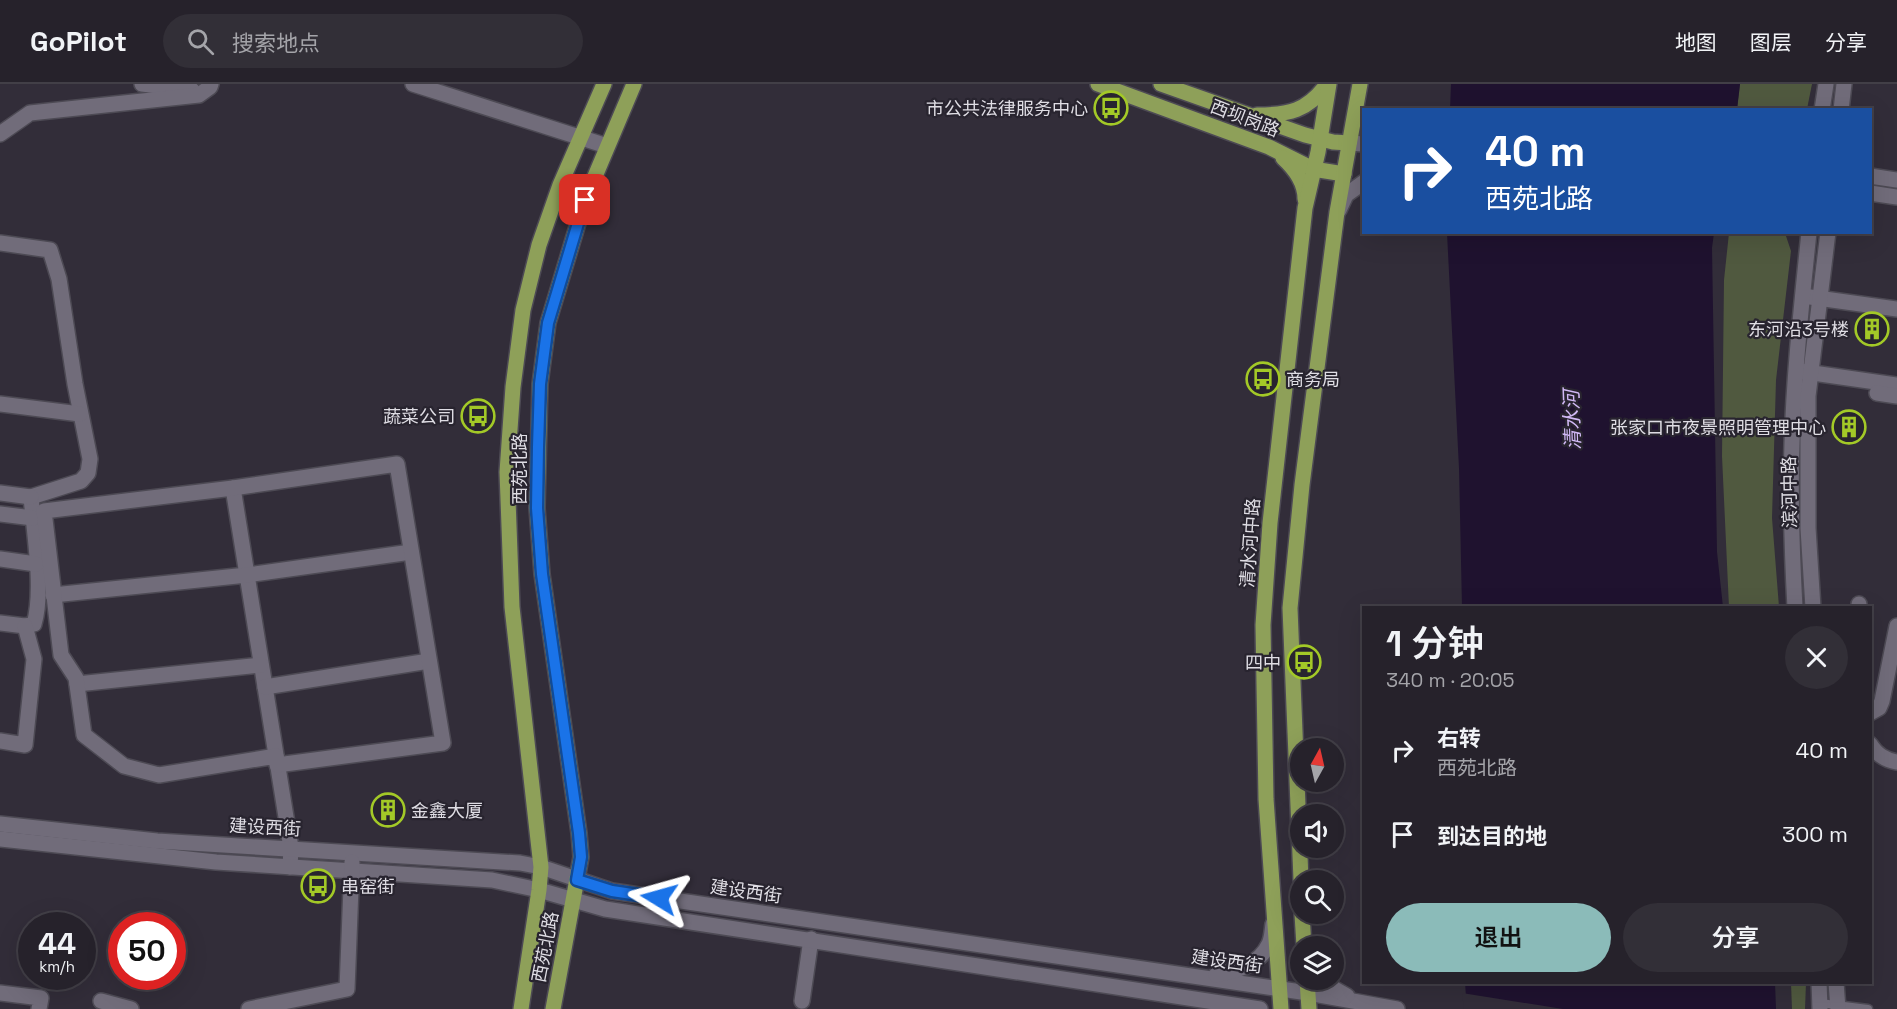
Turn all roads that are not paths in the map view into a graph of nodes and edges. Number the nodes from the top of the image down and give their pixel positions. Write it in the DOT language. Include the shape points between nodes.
graph roads {
  1 [pos="142,84"];
  2 [pos="413,84"];
  3 [pos="604,84"];
  4 [pos="634,84"];
  5 [pos="1098,84"];
  6 [pos="1161,84"];
  7 [pos="1328,84"];
  8 [pos="1360,84"];
  9 [pos="1826,84"];
  10 [pos="1844,84"];
  11 [pos="207,88"];
  12 [pos="1365,108"];
  13 [pos="1822,108"];
  14 [pos="1841,108"];
  15 [pos="1246,115"];
  16 [pos="0,134"];
  17 [pos="581,138"];
  18 [pos="1323,144"];
  19 [pos="607,146"];
  20 [pos="1269,147"];
  21 [pos="1353,148"];
  22 [pos="1313,169"];
  23 [pos="1337,172"];
  24 [pos="1362,175"];
  25 [pos="1872,176"];
  26 [pos="1897,180"];
  27 [pos="1362,183"];
  28 [pos="1872,193"];
  29 [pos="1897,197"];
  30 [pos="1305,208"];
  31 [pos="1337,212"];
  32 [pos="1809,234"];
  33 [pos="1828,234"];
  34 [pos="0,243"];
  35 [pos="1803,296"];
  36 [pos="1819,298"];
  37 [pos="1897,309"];
  38 [pos="1803,371"];
  39 [pos="1897,385"];
  40 [pos="1877,393"];
  41 [pos="1897,396"];
  42 [pos="0,404"];
  43 [pos="80,414"];
  44 [pos="233,488"];
  45 [pos="0,493"];
  46 [pos="31,496"];
  47 [pos="0,514"];
  48 [pos="33,518"];
  49 [pos="411,552"];
  50 [pos="0,559"];
  51 [pos="36,564"];
  52 [pos="247,575"];
  53 [pos="53,595"];
  54 [pos="1795,606"];
  55 [pos="1813,606"];
  56 [pos="0,623"];
  57 [pos="25,626"];
  58 [pos="1897,626"];
  59 [pos="429,661"];
  60 [pos="261,665"];
  61 [pos="1893,671"];
  62 [pos="77,684"];
  63 [pos="265,687"];
  64 [pos="1872,712"];
  65 [pos="0,741"];
  66 [pos="1872,747"];
  67 [pos="276,761"];
  68 [pos="1897,762"];
  69 [pos="0,824"];
  70 [pos="0,839"];
  71 [pos="291,848"];
  72 [pos="353,853"];
  73 [pos="290,867"];
  74 [pos="541,867"];
  75 [pos="1301,870"];
  76 [pos="352,871"];
  77 [pos="577,880"];
  78 [pos="539,890"];
  79 [pos="574,901"];
  80 [pos="1274,918"];
  81 [pos="811,939"];
  82 [pos="1203,977"];
  83 [pos="1819,984"];
  84 [pos="1836,984"];
  85 [pos="1290,988"];
  86 [pos="1279,989"];
  87 [pos="1307,990"];
  88 [pos="1320,990"];
  89 [pos="1337,990"];
  90 [pos="0,993"];
  91 [pos="101,1001"];
  92 [pos="802,1001"];
  93 [pos="1216,1002"];
  94 [pos="1363,1003"];
  95 [pos="1820,1006"];
  96 [pos="1837,1007"];
  97 [pos="39,1009"];
  98 [pos="131,1009"];
  99 [pos="249,1009"];
  100 [pos="521,1009"];
  101 [pos="554,1009"];
  102 [pos="1233,1009"];
  103 [pos="1260,1009"];
  104 [pos="1281,1009"];
  105 [pos="1309,1009"];
  106 [pos="1397,1009"];
  107 [pos="1868,1009"];
  1 -- 11 [label="street"];
  2 -- 17 [label="street"];
  3 -- 17 [label="main road, 西苑北路"];
  4 -- 19 [label="main road, 西苑北路"];
  5 -- 20 [label="main road, 西坝岗路"];
  6 -- 15 [label="main road, 西坝岗路"];
  7 -- 15 [label="main road" via="1298,110"];
  7 -- 18 [label="main road, 清水河中路"];
  8 -- 12 [label="street"];
  8 -- 21 [label="main road"];
  9 -- 13 [label="street"];
  10 -- 14 [label="street"];
  11 -- 16 [label="street" via="198,95 30,114"];
  15 -- 18 [label="main road, 西坝岗路"];
  17 -- 19 [label="street"];
  17 -- 74 [label="main road, 西苑北路" via="539,245 523,310 507,472 512,607"];
  18 -- 21 [label="main road, 西坝岗路"];
  18 -- 22 [label="main road, 清水河中路"];
  18 -- 23 [label="main road" via="1318,162"];
  19 -- 77 [label="main road, 西苑北路" via="562,273 548,323 540,384 537,508 542,574 579,833 581,857"];
  20 -- 22 [label="main road, 西坝岗路"];
  20 -- 30 [label="main road" via="1302,181"];
  21 -- 23 [label="main road" via="1342,166 1334,170"];
  22 -- 23 [label="main road, 西坝岗路"];
  22 -- 30 [label="main road, 清水河中路"];
  23 -- 24 [label="street"];
  23 -- 31 [label="main road"];
  25 -- 26 [label="street"];
  27 -- 31 [label="street" via="1346,195"];
  28 -- 29 [label="street"];
  30 -- 80 [label="main road, 清水河中路" via="1270,524 1263,625 1266,799"];
  31 -- 75 [label="main road" via="1290,608"];
  32 -- 35 [label="street, 滨河中路"];
  33 -- 36 [label="street, 滨河中路"];
  34 -- 43 [label="street" via="50,250 59,279"];
  35 -- 36 [label="street"];
  35 -- 38 [label="street, 滨河中路"];
  36 -- 37 [label="street"];
  36 -- 38 [label="street, 滨河中路"];
  38 -- 39 [label="street"];
  38 -- 54 [label="street, 滨河中路" via="1791,502"];
  38 -- 55 [label="street, 滨河中路" via="1808,396"];
  40 -- 41 [label="street"];
  42 -- 43 [label="street"];
  43 -- 46 [label="street" via="90,459 88,473 81,481"];
  44 -- 49 [label="street" via="396,464"];
  44 -- 52 [label="street"];
  44 -- 53 [label="street" via="44,511"];
  45 -- 46 [label="street"];
  46 -- 48 [label="street"];
  47 -- 48 [label="street"];
  48 -- 51 [label="street"];
  49 -- 52 [label="street"];
  49 -- 59 [label="street"];
  50 -- 51 [label="street"];
  51 -- 57 [label="street" via="37,613 34,624"];
  52 -- 53 [label="street"];
  52 -- 60 [label="street"];
  53 -- 62 [label="street" via="61,655"];
  56 -- 57 [label="street"];
  57 -- 65 [label="street" via="34,659 25,745"];
  58 -- 61 [label="street"];
  59 -- 63 [label="street"];
  59 -- 67 [label="street" via="443,743"];
  60 -- 62 [label="street"];
  60 -- 63 [label="street"];
  61 -- 64 [label="street" via="1879,708"];
  62 -- 67 [label="street" via="84,735 124,766 159,775"];
  63 -- 67 [label="street"];
  66 -- 68 [label="street" via="1886,760"];
  67 -- 71 [label="street"];
  69 -- 71 [label="street, 建设西街" via="157,841"];
  70 -- 73 [label="street, 建设西街"];
  71 -- 72 [label="street, 建设西街"];
  71 -- 73 [label="street"];
  72 -- 74 [label="street, 建设西街"];
  72 -- 76 [label="street"];
  73 -- 76 [label="street, 建设西街"];
  74 -- 77 [label="street, 建设西街"];
  74 -- 78 [label="main road, 西苑北路"];
  76 -- 78 [label="street, 建设西街" via="492,880"];
  76 -- 99 [label="street" via="347,989"];
  77 -- 79 [label="main road, 西苑北路"];
  77 -- 82 [label="street, 建设西街" via="612,891"];
  78 -- 79 [label="street, 建设西街"];
  78 -- 100 [label="main road, 西苑北路"];
  79 -- 81 [label="street, 建设西街"];
  79 -- 101 [label="main road, 西苑北路"];
  80 -- 82 [label="street" via="1269,944 1247,967"];
  80 -- 86 [label="main road, 清水河中路"];
  81 -- 92 [label="street"];
  81 -- 93 [label="street, 建设西街"];
  82 -- 86 [label="street, 建设西街"];
  83 -- 95 [label="street"];
  84 -- 96 [label="street"];
  85 -- 86 [label="street, 建设西街"];
  86 -- 104 [label="main road, 清水河中路"];
  87 -- 105 [label="main road"];
  88 -- 94 [label="street, 建设西街"];
  89 -- 94 [label="street"];
  90 -- 97 [label="street" via="41,998"];
  91 -- 98 [label="street"];
  93 -- 102 [label="street"];
  93 -- 103 [label="street, 建设西街"];
  94 -- 106 [label="street, 建设西街"];
  95 -- 96 [label="lane"];
  96 -- 107 [label="lane"];
}
